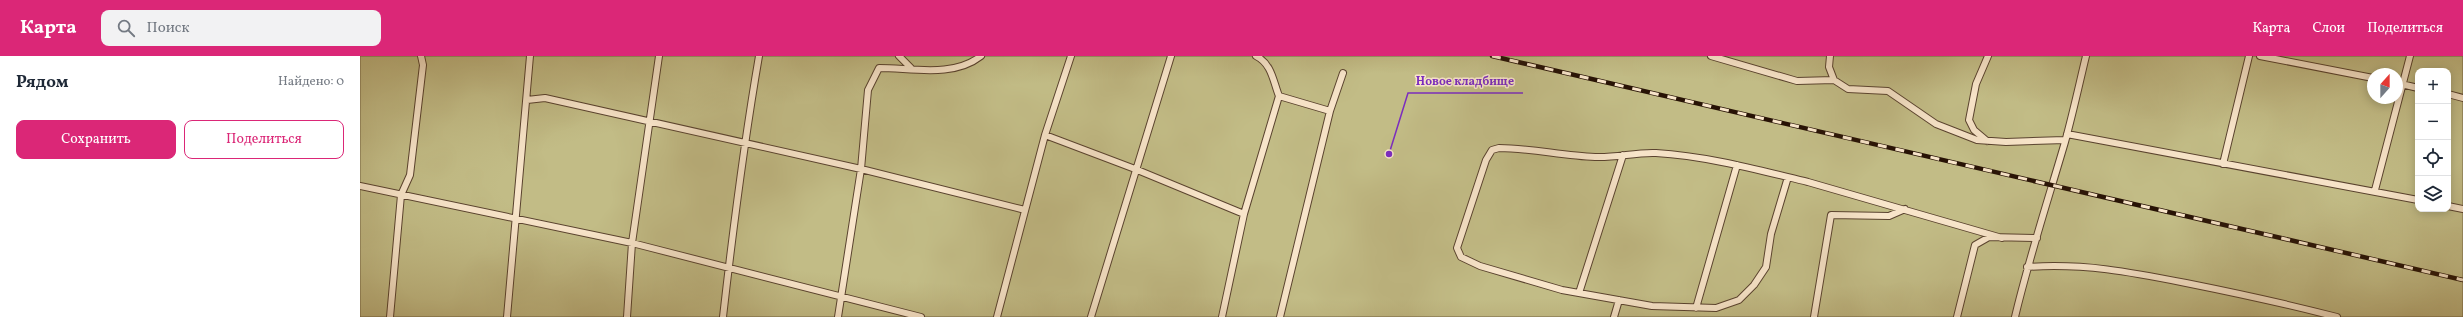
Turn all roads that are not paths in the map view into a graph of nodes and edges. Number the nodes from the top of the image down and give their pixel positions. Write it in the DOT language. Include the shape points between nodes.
graph roads {
  1 [pos="421,56"];
  2 [pos="530,56"];
  3 [pos="659,56"];
  4 [pos="760,56"];
  5 [pos="899,56"];
  6 [pos="981,56"];
  7 [pos="1072,56"];
  8 [pos="1171,56"];
  9 [pos="1256,56"];
  10 [pos="1711,56"];
  11 [pos="1830,56"];
  12 [pos="1988,56"];
  13 [pos="2086,56"];
  14 [pos="2249,56"];
  15 [pos="2260,56"];
  16 [pos="2410,56"];
  17 [pos="911,68"];
  18 [pos="1343,73"];
  19 [pos="2403,76"];
  20 [pos="2367,77"];
  21 [pos="1834,80"];
  22 [pos="2403,85"];
  23 [pos="2415,87"];
  24 [pos="2451,95"];
  25 [pos="1279,96"];
  26 [pos="2463,98"];
  27 [pos="527,100"];
  28 [pos="2395,104"];
  29 [pos="1330,111"];
  30 [pos="648,122"];
  31 [pos="1044,135"];
  32 [pos="2066,137"];
  33 [pos="1987,141"];
  34 [pos="744,143"];
  35 [pos="1623,155"];
  36 [pos="2223,164"];
  37 [pos="1736,165"];
  38 [pos="1135,168"];
  39 [pos="861,169"];
  40 [pos="1788,177"];
  41 [pos="360,186"];
  42 [pos="2375,190"];
  43 [pos="401,195"];
  44 [pos="2415,199"];
  45 [pos="2451,207"];
  46 [pos="1905,209"];
  47 [pos="2463,209"];
  48 [pos="1025,210"];
  49 [pos="1244,214"];
  50 [pos="516,218"];
  51 [pos="2002,238"];
  52 [pos="2037,238"];
  53 [pos="632,243"];
  54 [pos="2027,267"];
  55 [pos="729,268"];
  56 [pos="1579,293"];
  57 [pos="842,296"];
  58 [pos="1619,300"];
  59 [pos="1696,308"];
  60 [pos="390,317"];
  61 [pos="507,317"];
  62 [pos="627,317"];
  63 [pos="723,317"];
  64 [pos="838,317"];
  65 [pos="921,317"];
  66 [pos="997,317"];
  67 [pos="1090,317"];
  68 [pos="1222,317"];
  69 [pos="1280,317"];
  70 [pos="1614,317"];
  71 [pos="1814,317"];
  72 [pos="1957,317"];
  73 [pos="2015,317"];
  74 [pos="2337,317"];
  1 -- 43 [label="lane" via="423,65 410,175"];
  2 -- 27 [label="lane"];
  3 -- 30 [label="lane"];
  4 -- 34 [label="lane"];
  5 -- 17 [label="lane"];
  6 -- 17 [label="lane" via="970,64 952,70"];
  7 -- 31 [label="lane"];
  8 -- 38 [label="lane"];
  9 -- 25 [label="lane" via="1263,60 1273,74"];
  10 -- 21 [label="lane" via="1797,81"];
  11 -- 21 [label="lane" via="1829,66"];
  12 -- 33 [label="lane" via="1976,84 1969,120 1974,130"];
  13 -- 32 [label="lane"];
  14 -- 36 [label="lane"];
  15 -- 20 [label="lane"];
  16 -- 19 [label="lane"];
  17 -- 39 [label="lane" via="879,68 868,90"];
  18 -- 29 [label="lane"];
  21 -- 33 [label="lane" via="1848,89 1888,91 1936,124 1977,140"];
  22 -- 23 [label="lane"];
  24 -- 26 [label="lane"];
  25 -- 29 [label="lane"];
  25 -- 49 [label="lane"];
  27 -- 30 [label="lane" via="545,98"];
  27 -- 50 [label="lane"];
  28 -- 42 [label="lane"];
  29 -- 69 [label="lane"];
  30 -- 34 [label="lane"];
  30 -- 53 [label="lane"];
  31 -- 38 [label="lane"];
  31 -- 48 [label="lane"];
  32 -- 33 [label="lane"];
  32 -- 36 [label="lane"];
  32 -- 52 [label="lane"];
  34 -- 39 [label="lane"];
  34 -- 55 [label="lane"];
  35 -- 37 [label="lane" via="1655,153"];
  35 -- 56 [label="lane"];
  35 -- 56 [label="lane" via="1596,157 1515,148 1492,150 1486,160 1456,248 1461,256 1480,266"];
  36 -- 42 [label="lane"];
  37 -- 40 [label="lane"];
  37 -- 59 [label="lane"];
  38 -- 49 [label="lane"];
  38 -- 67 [label="lane"];
  39 -- 48 [label="lane"];
  39 -- 57 [label="lane"];
  40 -- 46 [label="lane"];
  40 -- 59 [label="lane" via="1772,234 1766,267 1754,285 1739,300 1716,308"];
  41 -- 43 [label="lane"];
  42 -- 44 [label="lane"];
  43 -- 50 [label="lane"];
  43 -- 60 [label="lane"];
  45 -- 47 [label="lane"];
  46 -- 51 [label="lane"];
  46 -- 71 [label="lane" via="1889,216 1831,215"];
  48 -- 66 [label="lane"];
  49 -- 68 [label="lane"];
  50 -- 53 [label="lane"];
  50 -- 61 [label="lane"];
  51 -- 52 [label="lane"];
  51 -- 72 [label="lane" via="1989,237 1975,245"];
  52 -- 54 [label="lane"];
  53 -- 55 [label="lane"];
  53 -- 62 [label="lane"];
  54 -- 73 [label="lane"];
  54 -- 74 [label="lane" via="2060,265 2113,268 2267,299"];
  55 -- 57 [label="lane"];
  55 -- 63 [label="lane"];
  56 -- 58 [label="lane"];
  57 -- 64 [label="lane"];
  57 -- 65 [label="lane"];
  58 -- 59 [label="lane" via="1652,306"];
  58 -- 70 [label="lane"];
}
